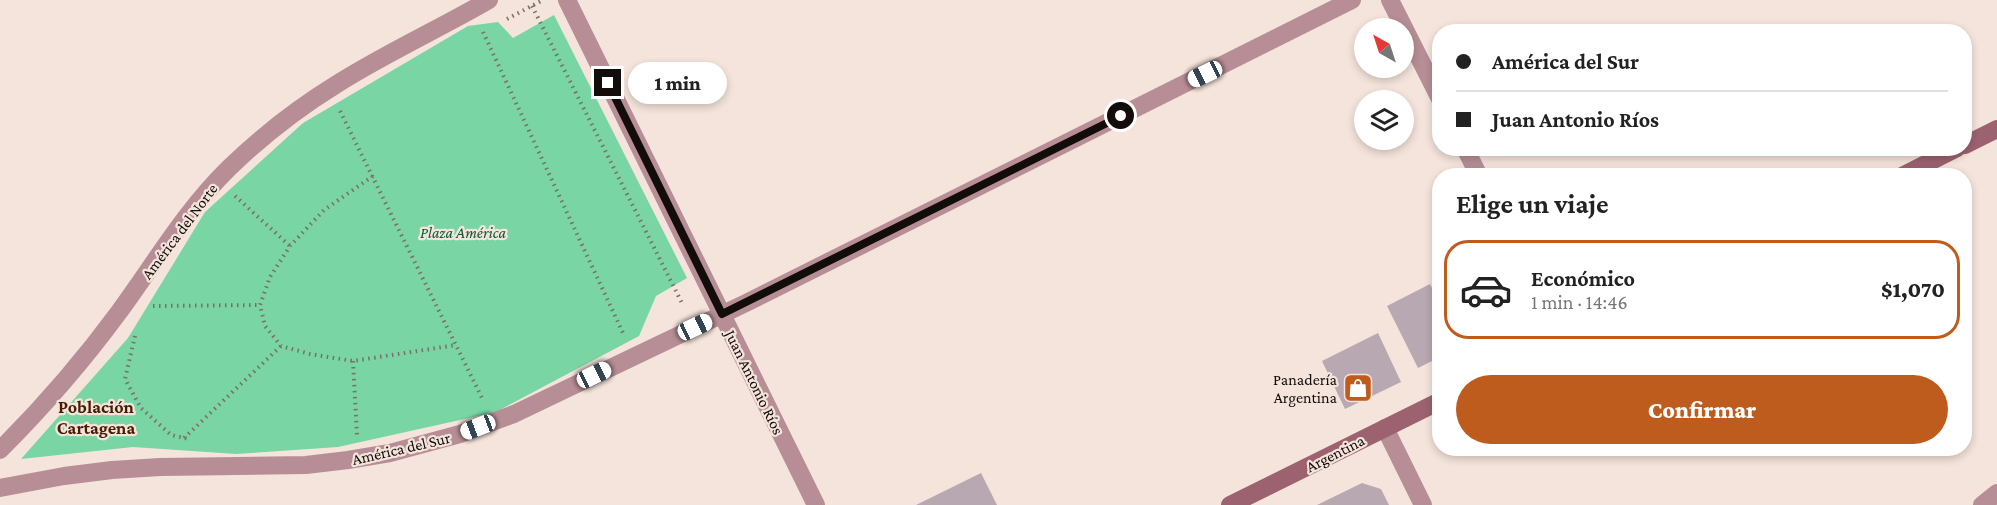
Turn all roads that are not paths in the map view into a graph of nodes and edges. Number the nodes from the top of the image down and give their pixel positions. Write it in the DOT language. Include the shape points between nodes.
graph roads {
  1 [pos="567,0"];
  2 [pos="1352,0"];
  3 [pos="1390,0"];
  4 [pos="484,3"];
  5 [pos="1432,83"];
  6 [pos="1997,129"];
  7 [pos="1972,142"];
  8 [pos="1942,156"];
  9 [pos="1918,168"];
  10 [pos="722,314"];
  11 [pos="1432,405"];
  12 [pos="1385,428"];
  13 [pos="0,450"];
  14 [pos="0,488"];
  15 [pos="1997,493"];
  16 [pos="816,505"];
  17 [pos="1230,505"];
  18 [pos="1423,505"];
  19 [pos="1982,505"];
  1 -- 10 [label="street, Juan Antonio Ríos"];
  2 -- 10 [label="street, América del Sur"];
  3 -- 5 [label="street"];
  4 -- 13 [label="street, América del Norte" via="337,83 264,136 228,169 195,205 78,366"];
  6 -- 7 [label="street"];
  8 -- 9 [label="street"];
  10 -- 14 [label="street, América del Sur" via="514,414 390,453 306,465 112,470"];
  10 -- 16 [label="street, Juan Antonio Ríos"];
  11 -- 12 [label="street, Argentina"];
  12 -- 17 [label="street, Argentina"];
  12 -- 18 [label="street"];
  15 -- 19 [label="street"];
}
